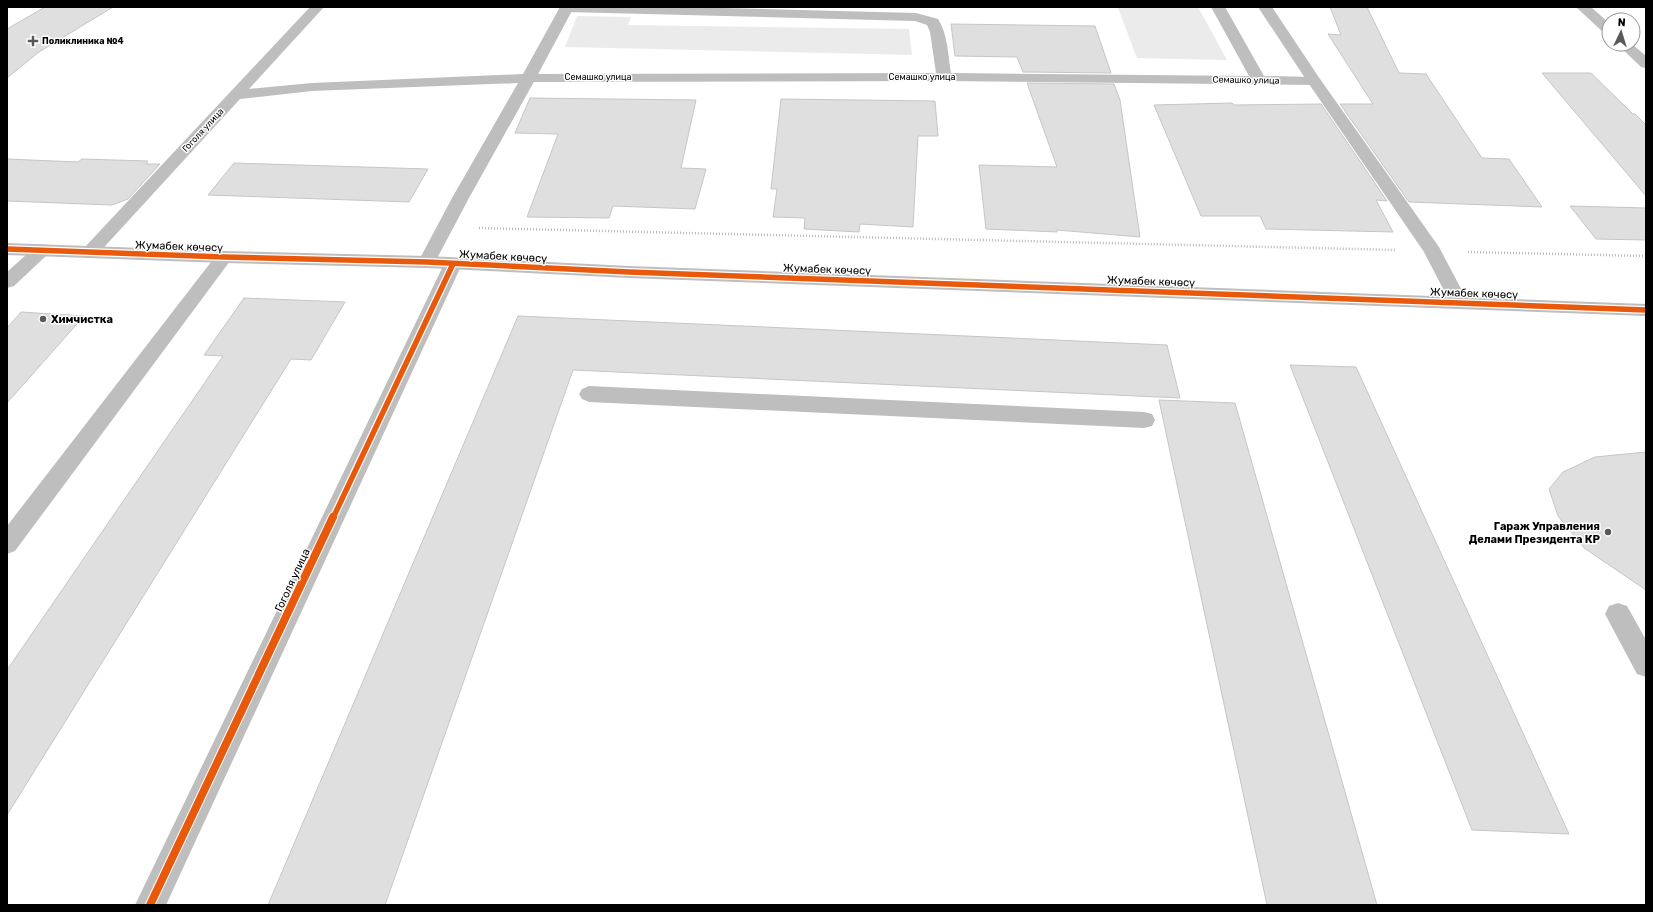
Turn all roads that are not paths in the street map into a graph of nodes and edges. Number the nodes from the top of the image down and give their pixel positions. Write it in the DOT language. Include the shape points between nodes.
graph roads {
  1 [pos="317,7"];
  2 [pos="567,7"];
  3 [pos="1218,7"];
  4 [pos="1265,7"];
  5 [pos="1583,7"];
  6 [pos="664,8"];
  7 [pos="1601,23"];
  8 [pos="1633,52"];
  9 [pos="1646,64"];
  10 [pos="944,77"];
  11 [pos="529,78"];
  12 [pos="1259,81"];
  13 [pos="1314,81"];
  14 [pos="236,95"];
  15 [pos="7,249"];
  16 [pos="42,250"];
  17 [pos="90,252"];
  18 [pos="224,257"];
  19 [pos="427,262"];
  20 [pos="453,264"];
  21 [pos="7,282"];
  22 [pos="1458,302"];
  23 [pos="1646,310"];
  24 [pos="589,394"];
  25 [pos="1144,420"];
  26 [pos="7,544"];
  27 [pos="1618,614"];
  28 [pos="1646,664"];
  29 [pos="150,905"];
  1 -- 14 [label="street, Гоголя улица"];
  2 -- 6 [label="street"];
  2 -- 11 [label="street"];
  3 -- 12 [label="street"];
  4 -- 13 [label="street"];
  5 -- 7 [label="street"];
  6 -- 10 [label="street" via="916,17 933,22"];
  8 -- 9 [label="street"];
  10 -- 11 [label="street, Семашко улица"];
  10 -- 12 [label="street, Семашко улица"];
  11 -- 14 [label="street, Семашко улица" via="312,87"];
  11 -- 19 [label="street"];
  12 -- 13 [label="street, Семашко улица"];
  13 -- 22 [label="street" via="1434,251"];
  14 -- 17 [label="street, Гоголя улица"];
  15 -- 16 [label="street, Жумабек көчөсү"];
  16 -- 17 [label="street, Жумабек көчөсү"];
  16 -- 21 [label="street"];
  17 -- 18 [label="street, Жумабек көчөсү"];
  18 -- 19 [label="street, Жумабек көчөсү"];
  18 -- 26 [label="street"];
  19 -- 20 [label="street, Жумабек көчөсү"];
  20 -- 22 [label="street, Жумабек көчөсү"];
  20 -- 29 [label="street, Гоголя улица"];
  22 -- 23 [label="street, Жумабек көчөсү"];
  24 -- 25 [label="street"];
  27 -- 28 [label="street"];
}
